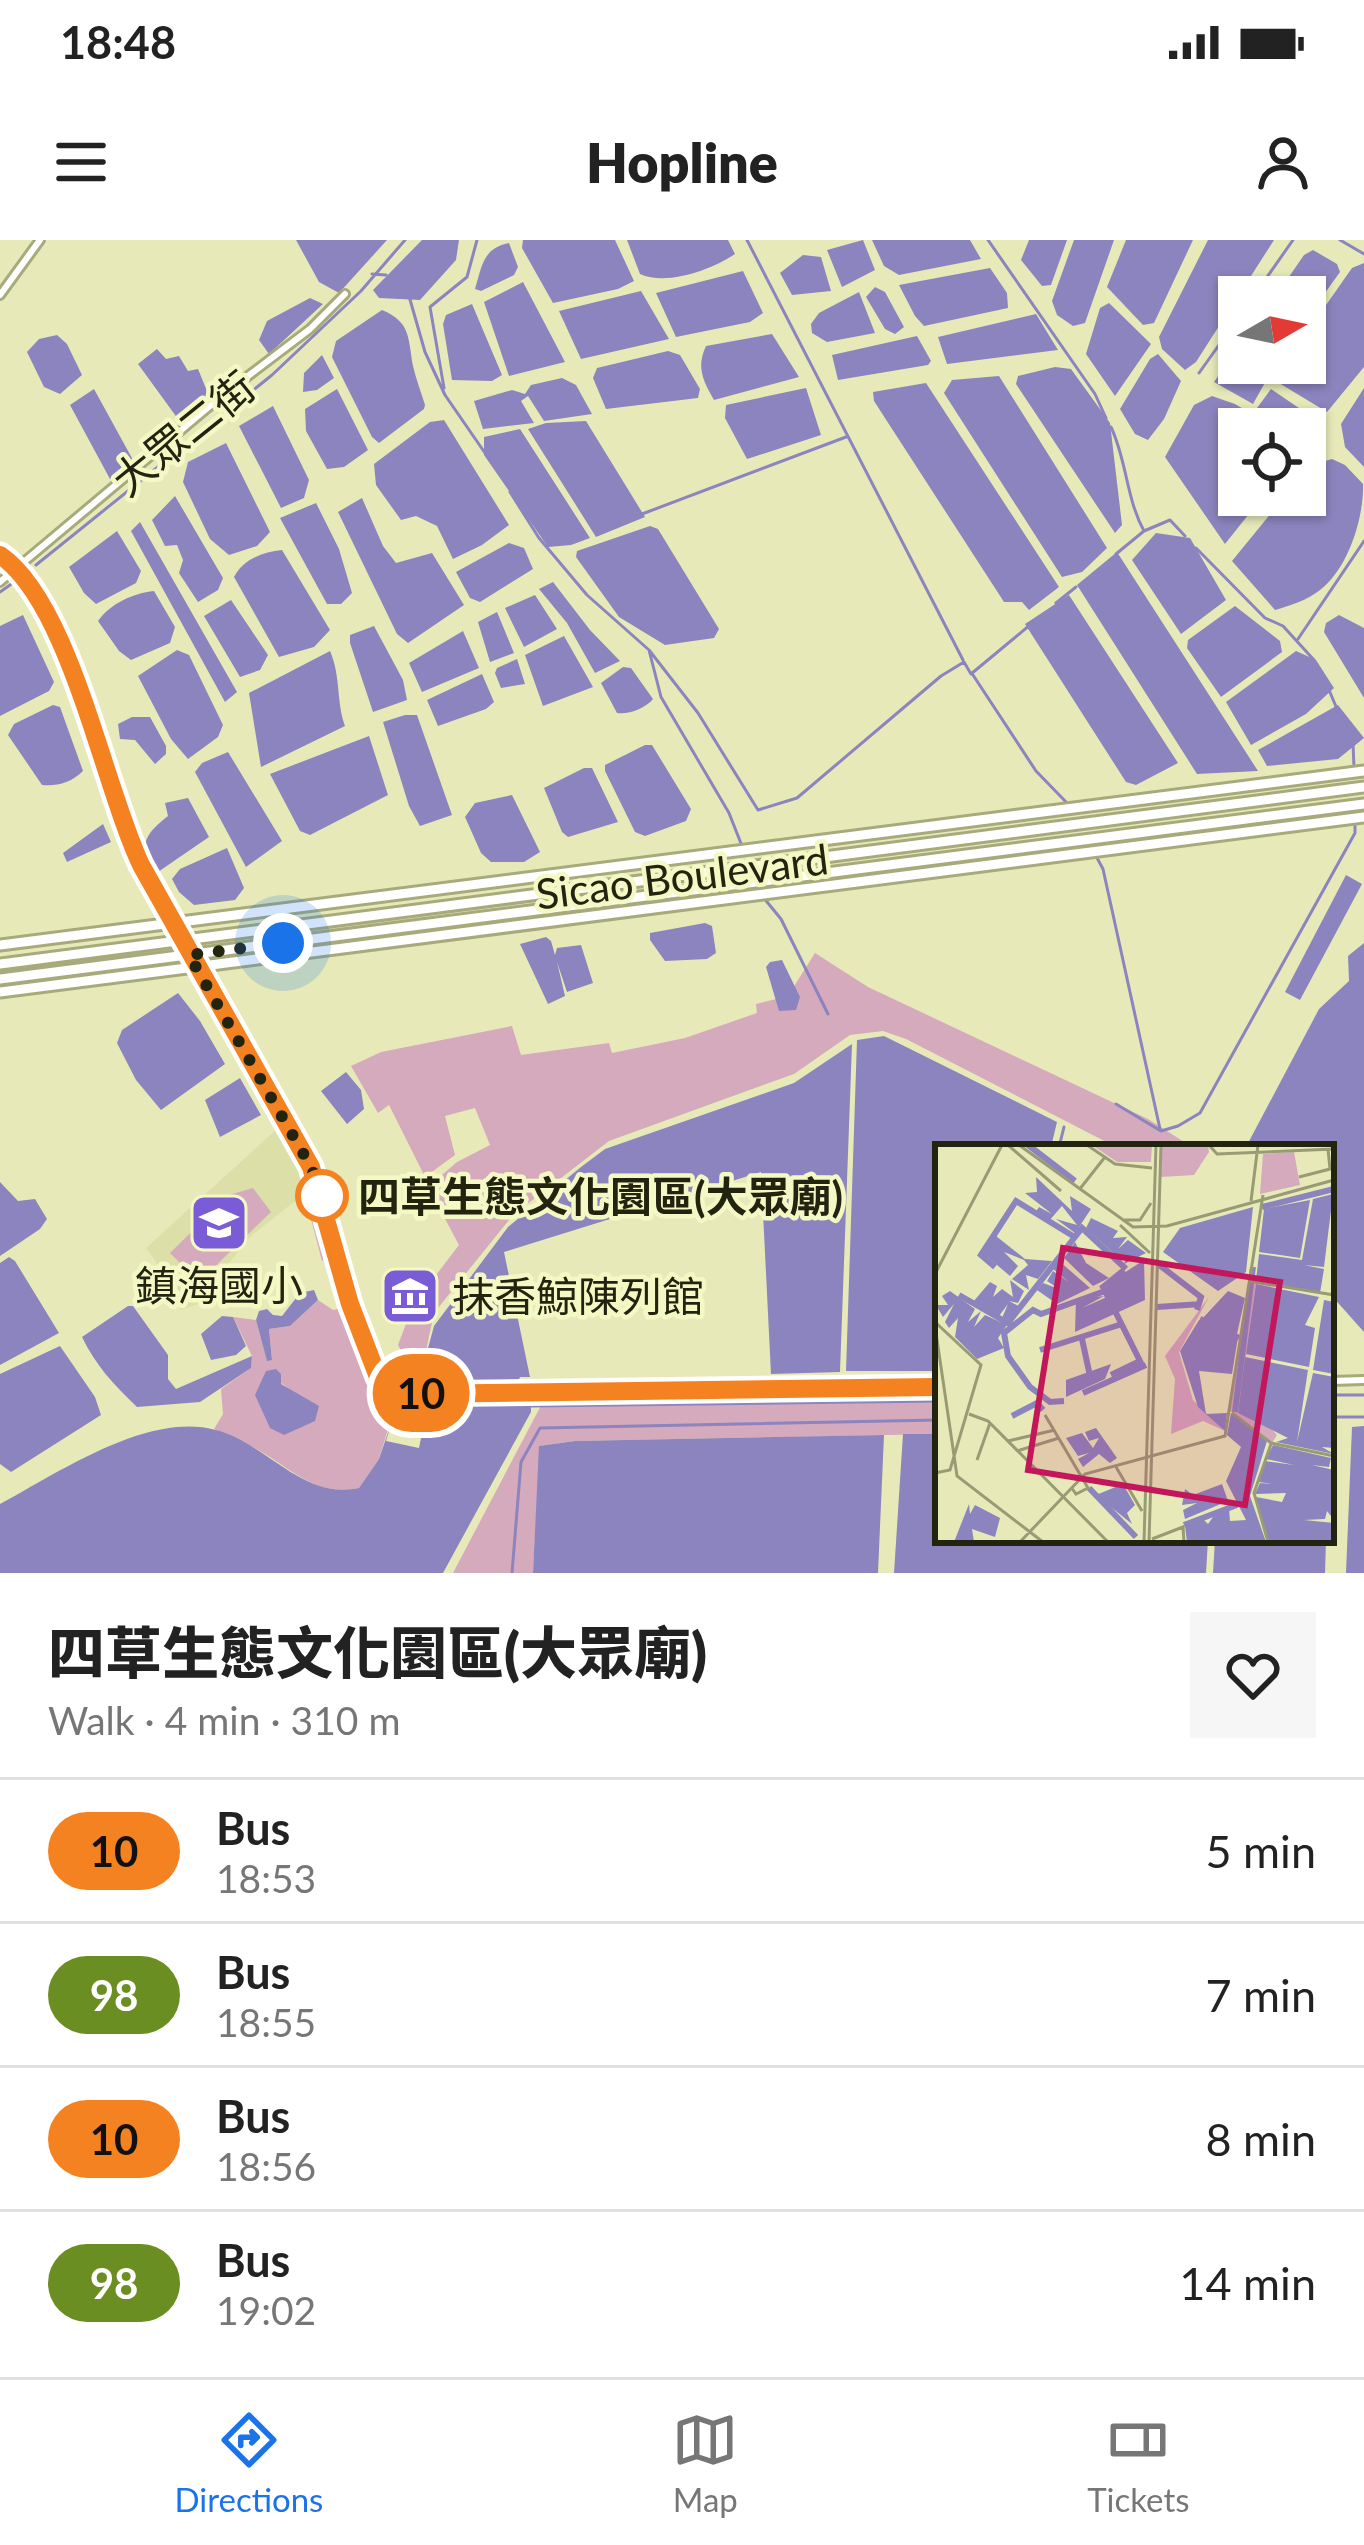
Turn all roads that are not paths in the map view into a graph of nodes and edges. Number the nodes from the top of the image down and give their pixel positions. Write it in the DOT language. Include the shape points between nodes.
graph roads {
  1 [pos="40,240"];
  2 [pos="345,294"];
  3 [pos="0,296"];
  4 [pos="0,555"];
  5 [pos="19,568"];
  6 [pos="0,582"];
  7 [pos="1364,771"];
  8 [pos="1364,787"];
  9 [pos="1364,804"];
  10 [pos="1364,818"];
  11 [pos="170,921"];
  12 [pos="180,941"];
  13 [pos="0,945"];
  14 [pos="189,955"];
  15 [pos="0,964"];
  16 [pos="195,967"];
  17 [pos="0,979"];
  18 [pos="0,992"];
  19 [pos="1364,1380"];
  20 [pos="1334,1381"];
  21 [pos="935,1387"];
  1 -- 3 [label="street"];
  2 -- 5 [label="street, 大眾二街"];
  4 -- 5 [label="street"];
  5 -- 6 [label="street, 大眾二街"];
  5 -- 11 [label="street" via="40,597 125,832"];
  7 -- 11 [label="street, Sicao Boulevard"];
  8 -- 12 [label="street, Sicao Boulevard"];
  9 -- 14 [label="street, Sicao Boulevard"];
  10 -- 16 [label="street, Sicao Boulevard"];
  11 -- 12 [label="street"];
  11 -- 13 [label="street, Sicao Boulevard"];
  12 -- 14 [label="street"];
  12 -- 15 [label="street, Sicao Boulevard"];
  14 -- 16 [label="street"];
  14 -- 17 [label="street, Sicao Boulevard"];
  16 -- 18 [label="street, Sicao Boulevard"];
  16 -- 21 [label="street" via="311,1167 360,1334 389,1388 406,1394"];
  19 -- 20 [label="street"];
}
